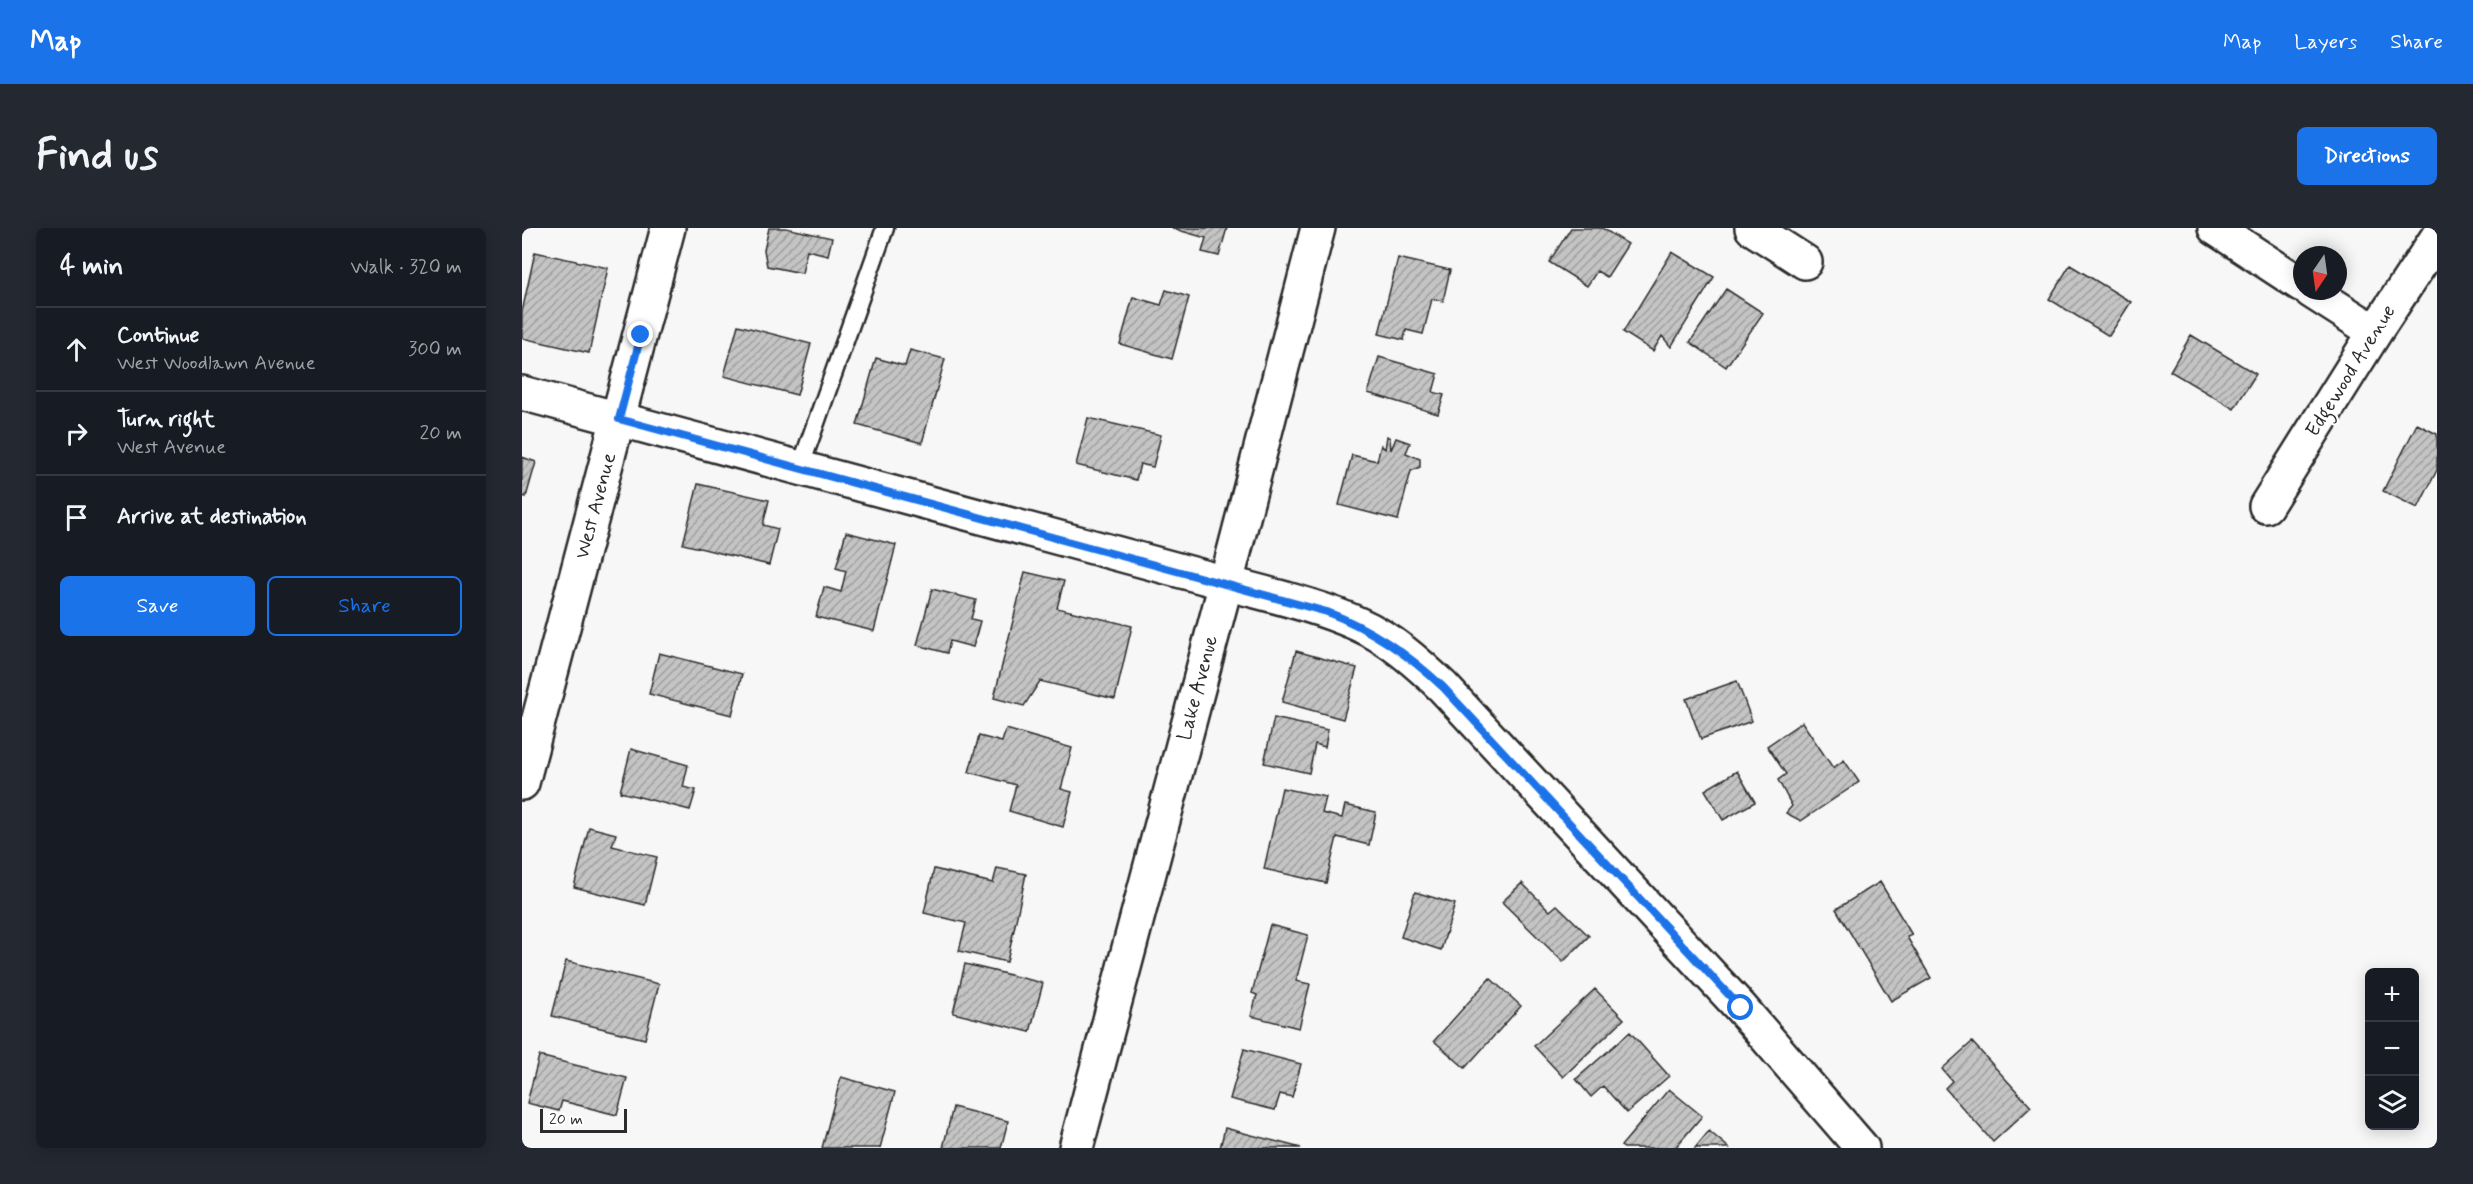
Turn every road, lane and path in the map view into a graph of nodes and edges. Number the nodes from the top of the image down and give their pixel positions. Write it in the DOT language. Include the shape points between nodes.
graph roads {
  1 [pos="668,228"];
  2 [pos="885,228"];
  3 [pos="1318,228"];
  4 [pos="1752,228"];
  5 [pos="2215,228"];
  6 [pos="2437,238"];
  7 [pos="1805,262"];
  8 [pos="2293,279"];
  9 [pos="2325,300"];
  10 [pos="2374,332"];
  11 [pos="522,393"];
  12 [pos="619,419"];
  13 [pos="800,468"];
  14 [pos="2266,506"];
  15 [pos="1226,583"];
  16 [pos="522,783"];
  17 [pos="1076,1148"];
  18 [pos="1862,1148"];
  1 -- 12 [label="street, West Avenue"];
  2 -- 13 [label="lane"];
  3 -- 15 [label="street, Lake Avenue"];
  4 -- 7 [label="street"];
  5 -- 8 [label="street"];
  6 -- 10 [label="street, Edgewood Avenue"];
  9 -- 10 [label="street"];
  10 -- 14 [label="street, Edgewood Avenue"];
  11 -- 12 [label="street"];
  12 -- 13 [label="street"];
  12 -- 16 [label="street, West Avenue"];
  13 -- 15 [label="street"];
  15 -- 17 [label="street, Lake Avenue"];
  15 -- 18 [label="street" via="1360,625 1419,664 1741,1008"];
}
